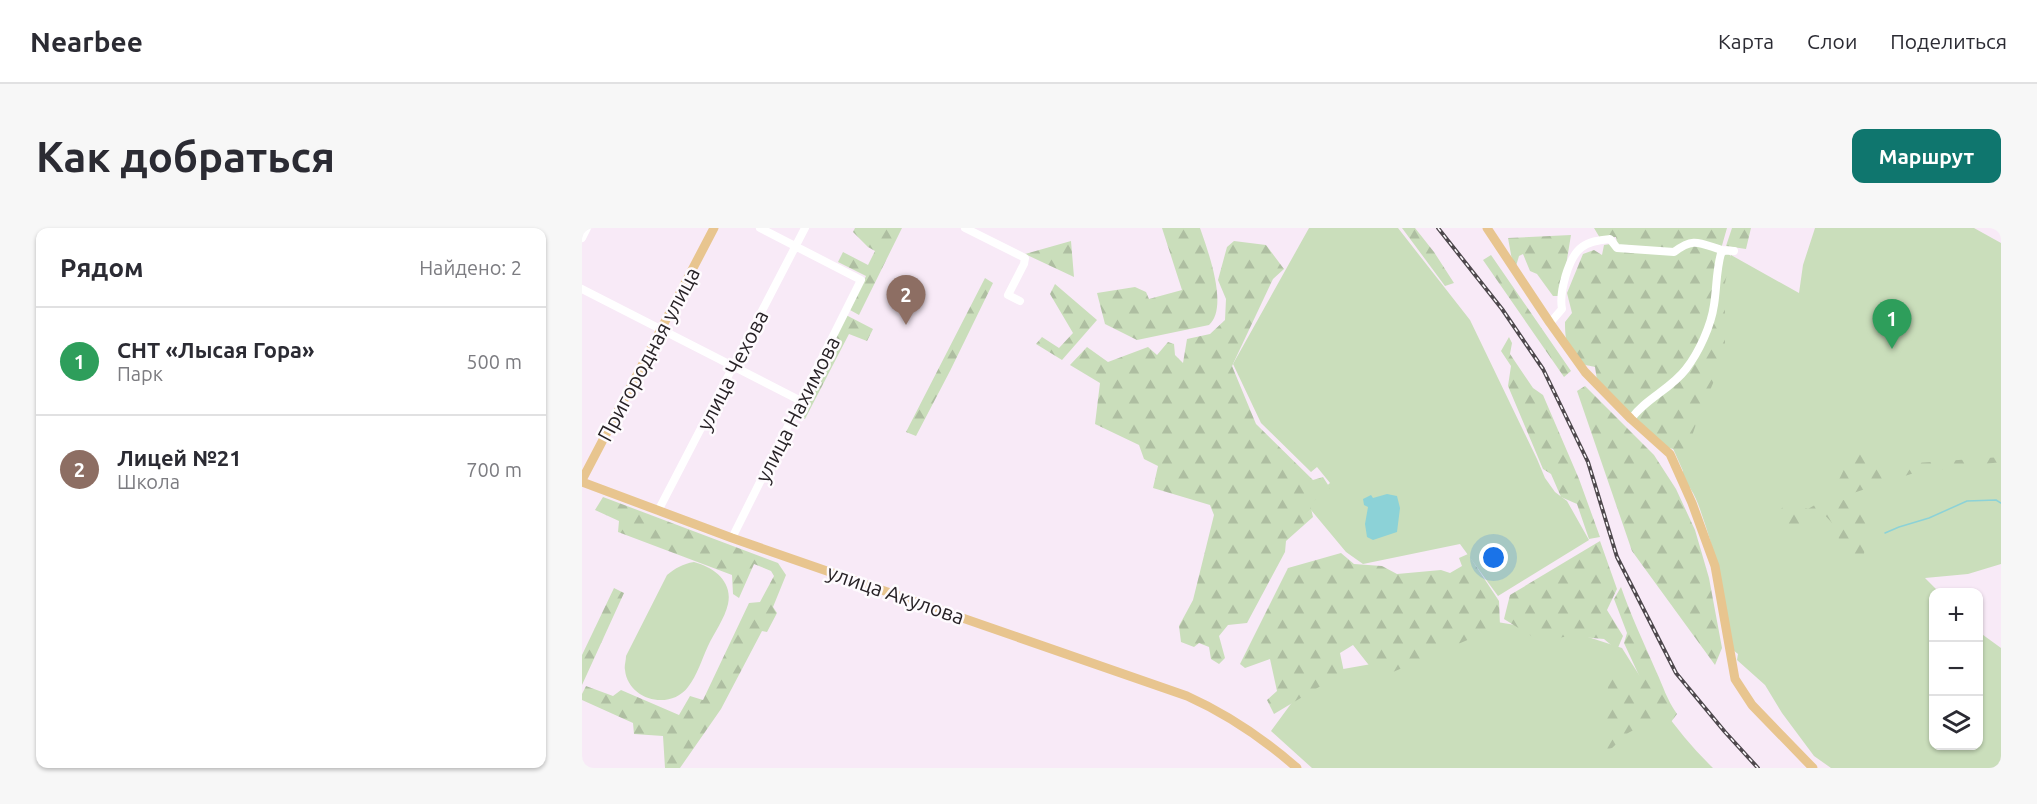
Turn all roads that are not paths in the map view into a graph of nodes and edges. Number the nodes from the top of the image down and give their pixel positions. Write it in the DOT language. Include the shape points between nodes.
graph roads {
  1 [pos="587,228"];
  2 [pos="714,228"];
  3 [pos="760,228"];
  4 [pos="805,228"];
  5 [pos="965,228"];
  6 [pos="1487,228"];
  7 [pos="582,238"];
  8 [pos="795,247"];
  9 [pos="1722,250"];
  10 [pos="1734,251"];
  11 [pos="582,289"];
  12 [pos="1020,301"];
  13 [pos="1550,323"];
  14 [pos="662,329"];
  15 [pos="734,367"];
  16 [pos="801,401"];
  17 [pos="1631,419"];
  18 [pos="582,481"];
  19 [pos="658,511"];
  20 [pos="732,538"];
  21 [pos="1297,768"];
  22 [pos="1814,768"];
  1 -- 7 [label="street"];
  2 -- 14 [label="main road, Пригородная улица"];
  3 -- 8 [label="street"];
  4 -- 8 [label="street, улица Чехова"];
  5 -- 12 [label="street" via="1025,258 1008,295"];
  6 -- 13 [label="main road"];
  8 -- 15 [label="street, улица Чехова"];
  8 -- 16 [label="street, улица Нахимова" via="861,280"];
  9 -- 10 [label="street"];
  9 -- 13 [label="street" via="1694,242 1674,252 1617,248 1610,239 1598,240 1582,247 1572,259 1560,297 1562,309"];
  9 -- 17 [label="street" via="1714,307 1700,346 1672,384"];
  11 -- 14 [label="street"];
  13 -- 17 [label="main road" via="1585,372"];
  14 -- 15 [label="street"];
  14 -- 18 [label="main road, Пригородная улица"];
  15 -- 16 [label="street"];
  15 -- 19 [label="street, улица Чехова"];
  16 -- 20 [label="street, улица Нахимова"];
  17 -- 22 [label="main road" via="1670,454 1692,503 1715,566 1735,679 1752,705"];
  18 -- 19 [label="main road, улица Акулова"];
  19 -- 20 [label="main road, улица Акулова"];
  20 -- 21 [label="main road, улица Акулова" via="1137,677 1209,706 1250,731"];
}
